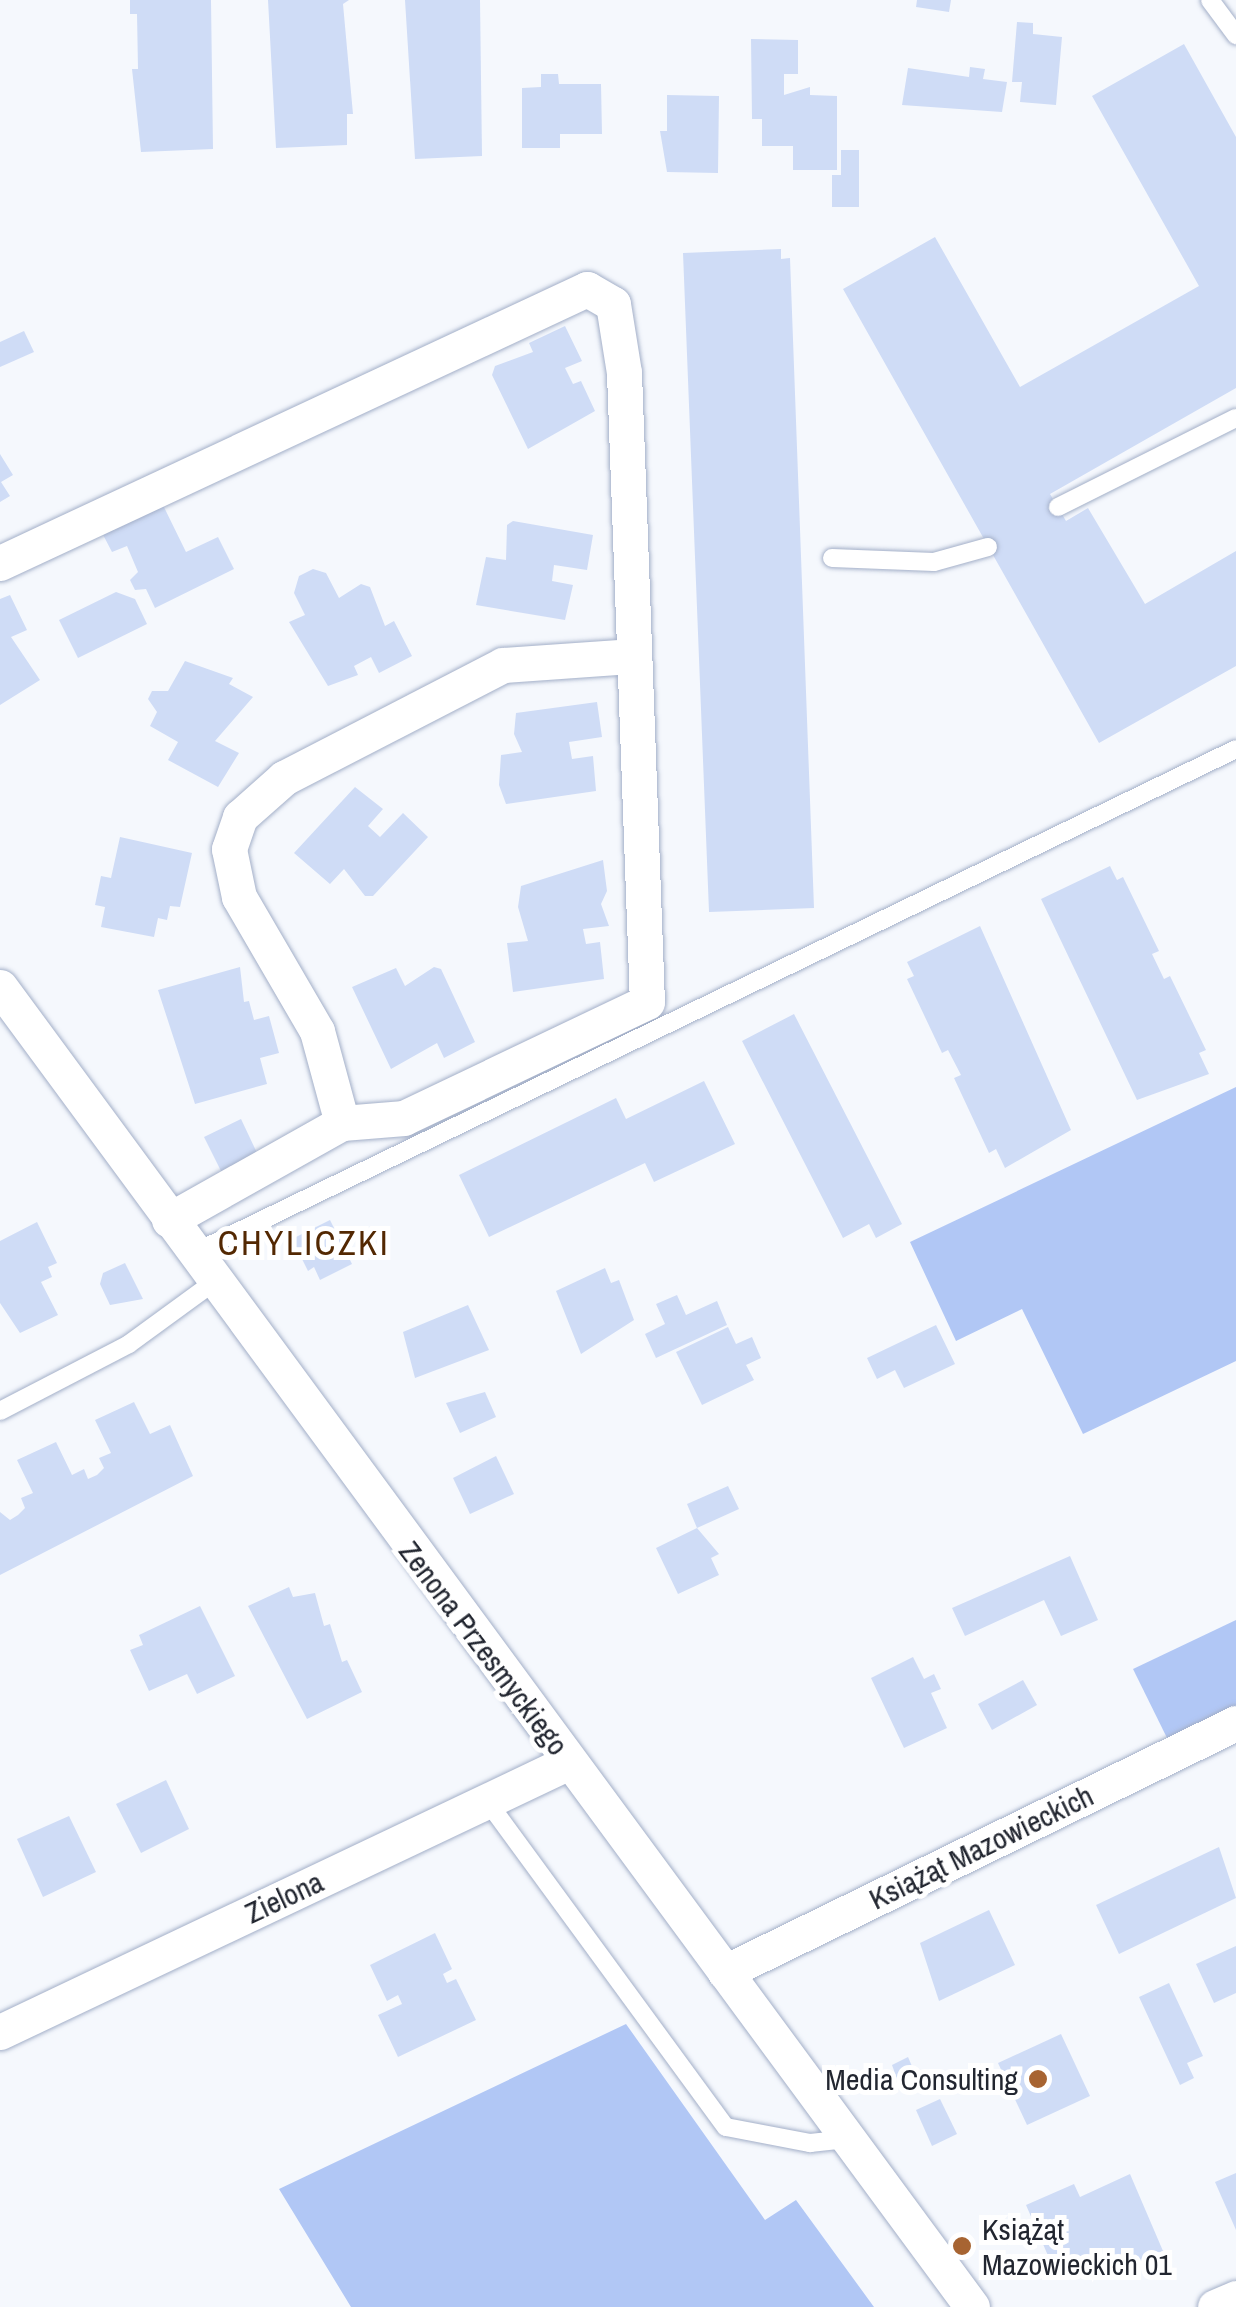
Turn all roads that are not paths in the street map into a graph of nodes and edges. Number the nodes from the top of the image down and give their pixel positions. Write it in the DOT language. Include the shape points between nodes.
graph roads {
  1 [pos="1210,0"];
  2 [pos="1236,35"];
  3 [pos="1236,418"];
  4 [pos="1058,507"];
  5 [pos="988,547"];
  6 [pos="832,558"];
  7 [pos="0,562"];
  8 [pos="631,656"];
  9 [pos="1236,749"];
  10 [pos="0,988"];
  11 [pos="342,1123"];
  12 [pos="169,1220"];
  13 [pos="204,1268"];
  14 [pos="0,1411"];
  15 [pos="1236,1723"];
  16 [pos="569,1762"];
  17 [pos="487,1801"];
  18 [pos="725,1972"];
  19 [pos="0,2032"];
  20 [pos="847,2138"];
  21 [pos="1236,2298"];
  22 [pos="972,2307"];
  23 [pos="1215,2307"];
  1 -- 2 [label="lane"];
  3 -- 4 [label="lane"];
  5 -- 6 [label="lane" via="934,562"];
  7 -- 8 [label="street" via="587,289 604,294 620,319"];
  8 -- 11 [label="street" via="647,1002 404,1118"];
  8 -- 11 [label="street" via="503,664 284,778 240,817 229,849 239,898 317,1031"];
  9 -- 13 [label="lane"];
  10 -- 12 [label="street, Zenona Przesmyckiego"];
  11 -- 12 [label="street"];
  12 -- 13 [label="street, Zenona Przesmyckiego"];
  13 -- 14 [label="lane" via="118,1350"];
  13 -- 16 [label="street, Zenona Przesmyckiego"];
  15 -- 18 [label="street, Książąt Mazowieckich"];
  16 -- 17 [label="street, Zielona"];
  16 -- 18 [label="street, Zenona Przesmyckiego"];
  17 -- 19 [label="street, Zielona"];
  17 -- 20 [label="lane" via="726,2128 810,2143"];
  18 -- 20 [label="street, Zenona Przesmyckiego"];
  20 -- 22 [label="street, Zenona Przesmyckiego"];
  21 -- 23 [label="street"];
}
